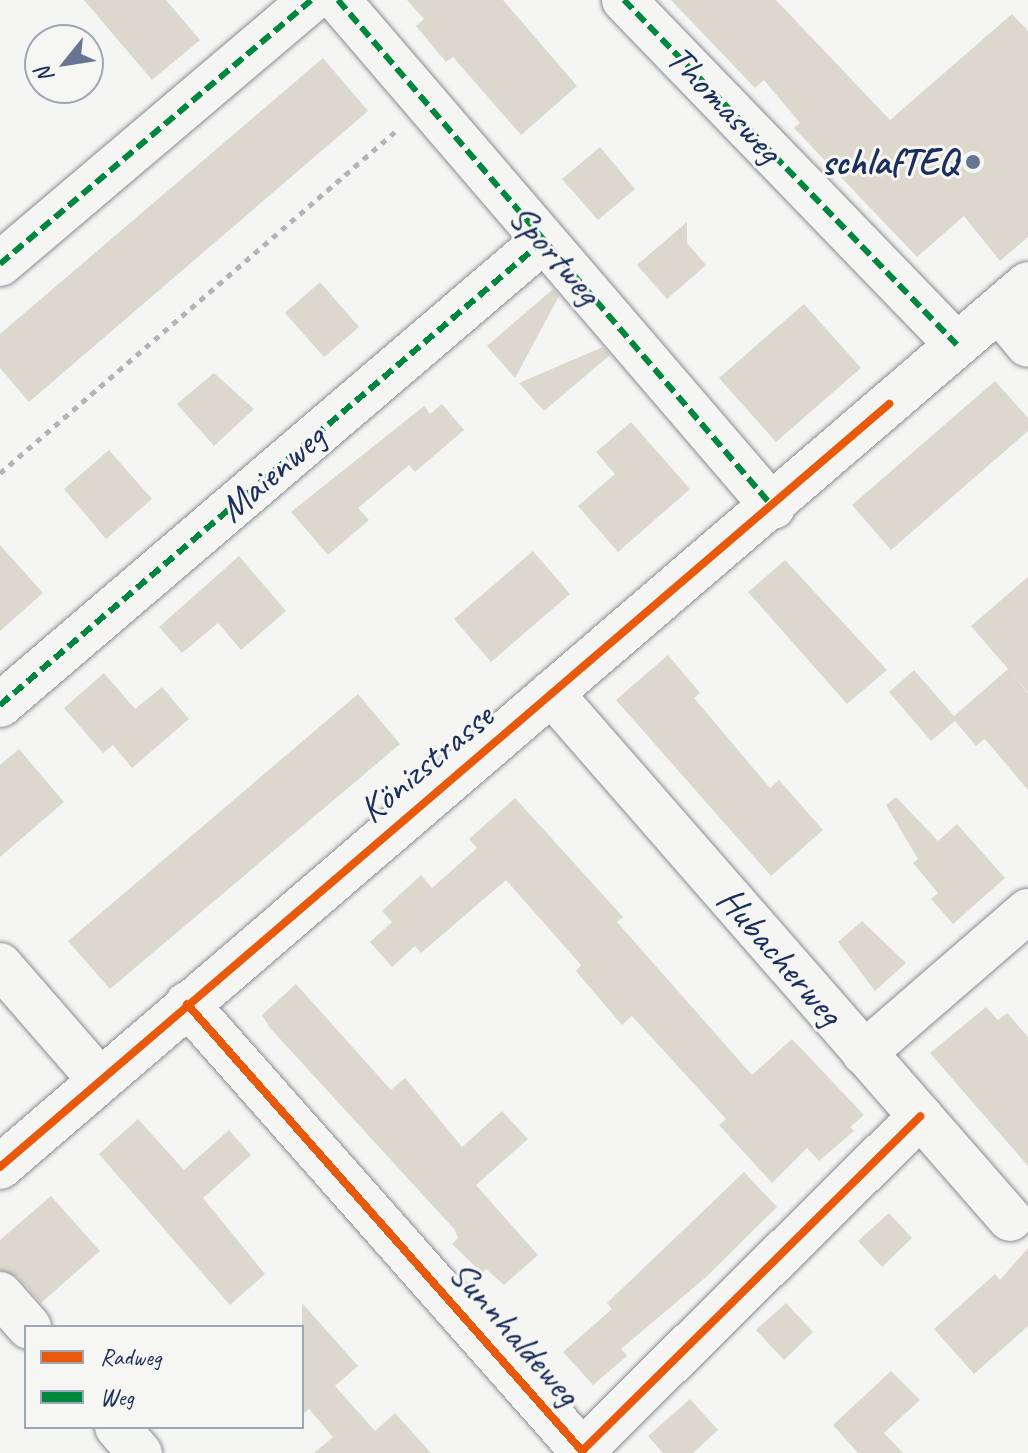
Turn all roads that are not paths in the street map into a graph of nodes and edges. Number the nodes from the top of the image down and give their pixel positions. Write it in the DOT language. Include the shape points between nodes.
graph roads {
  1 [pos="311,0"];
  2 [pos="338,0"];
  3 [pos="624,0"];
  4 [pos="543,241"];
  5 [pos="0,264"];
  6 [pos="1013,297"];
  7 [pos="957,345"];
  8 [pos="1028,345"];
  9 [pos="773,507"];
  10 [pos="551,693"];
  11 [pos="0,705"];
  12 [pos="1028,911"];
  13 [pos="0,965"];
  14 [pos="187,1004"];
  15 [pos="864,1053"];
  16 [pos="100,1080"];
  17 [pos="920,1116"];
  18 [pos="0,1167"];
  19 [pos="1010,1219"];
  20 [pos="0,1294"];
  21 [pos="27,1325"];
  22 [pos="119,1429"];
  23 [pos="140,1453"];
  1 -- 5 [label="street"];
  2 -- 4 [label="street, Sportweg"];
  3 -- 7 [label="street, Thomasweg"];
  4 -- 9 [label="street, Sportweg"];
  4 -- 11 [label="street, Maienweg"];
  6 -- 7 [label="street, Könizstrasse"];
  6 -- 8 [label="street"];
  7 -- 9 [label="street, Könizstrasse"];
  9 -- 10 [label="street, Könizstrasse"];
  10 -- 14 [label="street, Könizstrasse"];
  10 -- 15 [label="street, Hubacherweg"];
  12 -- 15 [label="street"];
  13 -- 16 [label="street"];
  14 -- 16 [label="street, Könizstrasse"];
  14 -- 17 [label="street, Sunnhaldeweg" via="582,1451"];
  15 -- 17 [label="street, Hubacherweg"];
  16 -- 18 [label="street, Könizstrasse"];
  17 -- 19 [label="street, Hubacherweg"];
  20 -- 21 [label="street"];
  22 -- 23 [label="street"];
}
